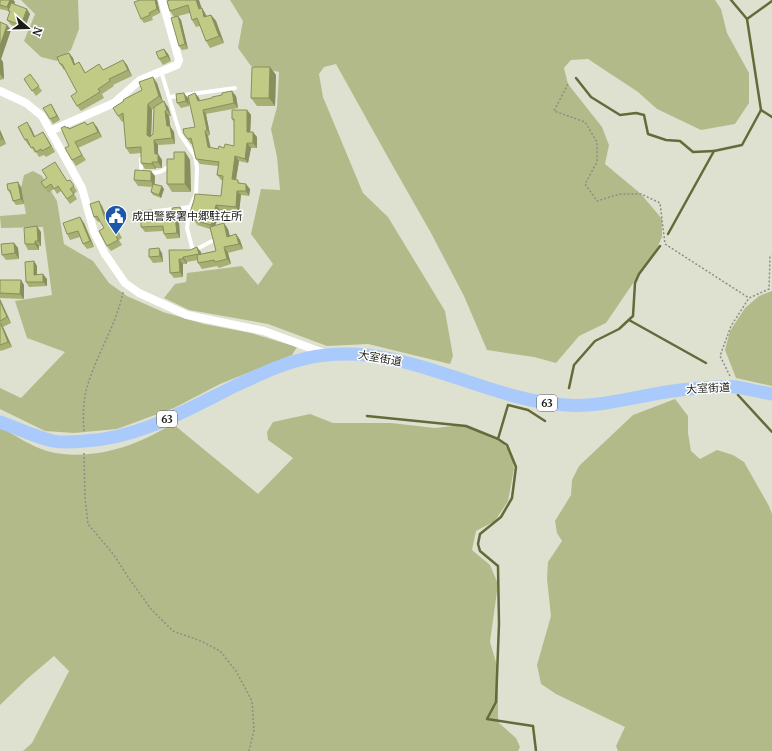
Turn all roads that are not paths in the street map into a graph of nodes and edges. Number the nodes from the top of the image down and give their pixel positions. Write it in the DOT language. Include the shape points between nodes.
graph roads {
  1 [pos="162,0"];
  2 [pos="161,72"];
  3 [pos="235,88"];
  4 [pos="0,91"];
  5 [pos="170,99"];
  6 [pos="166,104"];
  7 [pos="50,131"];
  8 [pos="190,148"];
  9 [pos="185,151"];
  10 [pos="142,158"];
  11 [pos="175,159"];
  12 [pos="190,207"];
  13 [pos="146,212"];
  14 [pos="212,241"];
  15 [pos="327,355"];
  16 [pos="772,394"];
  17 [pos="0,422"];
  1 -- 2 [label="street" via="179,60 177,65"];
  2 -- 5 [label="lane"];
  2 -- 7 [label="street" via="140,80 114,103"];
  3 -- 5 [label="lane"];
  4 -- 7 [label="street" via="35,110 42,116"];
  5 -- 6 [label="lane"];
  5 -- 8 [label="lane" via="180,134"];
  7 -- 15 [label="street" via="82,188 94,232 105,254 125,283 139,293 187,315 264,331"];
  8 -- 9 [label="lane"];
  8 -- 12 [label="lane" via="195,156 197,168 196,194"];
  10 -- 11 [label="lane" via="141,172 163,172"];
  12 -- 13 [label="lane"];
  12 -- 14 [label="lane" via="187,228 193,251"];
  15 -- 16 [label="main road, 大室街道 / 63" via="353,353 376,356 445,374 516,398 565,405 587,406 695,388 735,387"];
  15 -- 17 [label="main road, 大室街道 / 63" via="306,358 269,370 157,424 117,437 82,442 54,441"];
}
